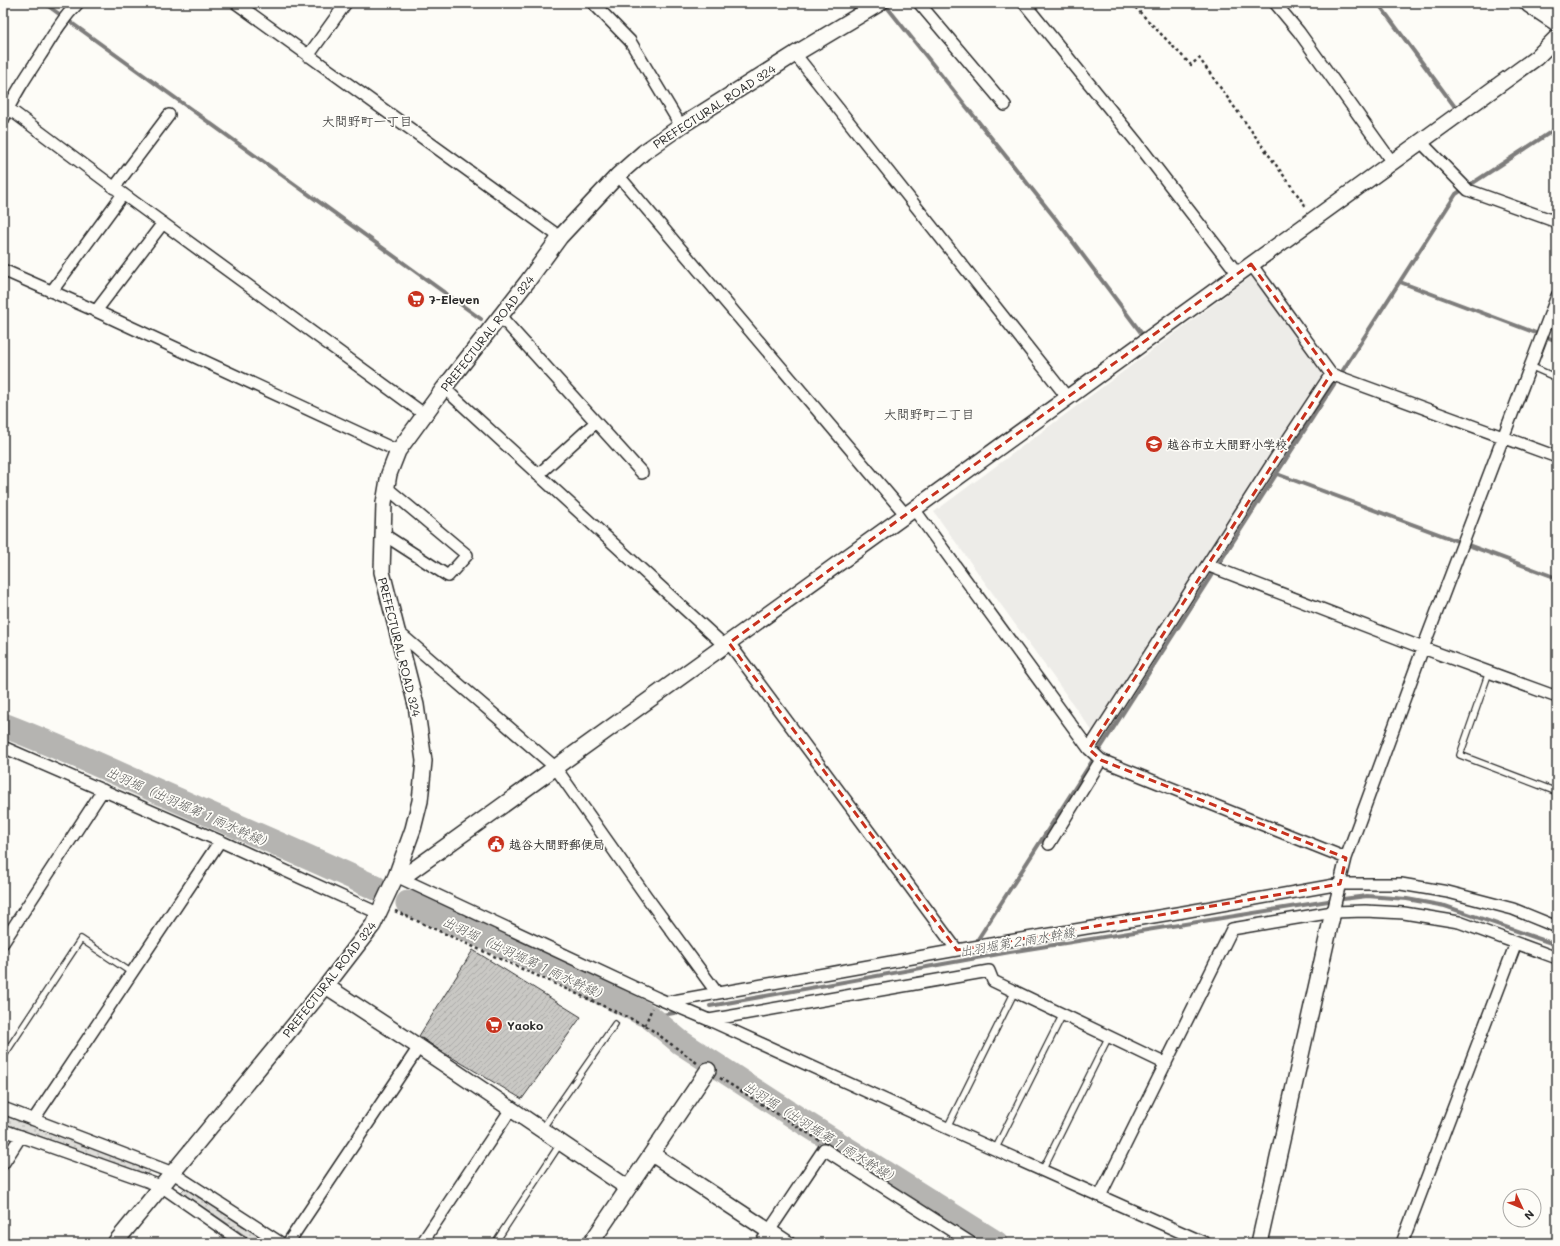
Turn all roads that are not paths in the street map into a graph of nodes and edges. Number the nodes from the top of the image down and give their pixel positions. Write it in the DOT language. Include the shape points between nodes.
graph roads {
  1 [pos="78,3"];
  2 [pos="237,3"];
  3 [pos="593,3"];
  4 [pos="880,3"];
  5 [pos="919,3"];
  6 [pos="1024,3"];
  7 [pos="1275,3"];
  8 [pos="1530,3"];
  9 [pos="344,4"];
  10 [pos="1557,22"];
  11 [pos="1557,37"];
  12 [pos="795,54"];
  13 [pos="308,56"];
  14 [pos="1005,105"];
  15 [pos="8,108"];
  16 [pos="169,115"];
  17 [pos="3,120"];
  18 [pos="681,126"];
  19 [pos="1420,141"];
  20 [pos="1392,162"];
  21 [pos="618,175"];
  22 [pos="119,191"];
  23 [pos="1557,222"];
  24 [pos="163,223"];
  25 [pos="560,237"];
  26 [pos="1251,264"];
  27 [pos="3,270"];
  28 [pos="1238,274"];
  29 [pos="52,292"];
  30 [pos="1557,298"];
  31 [pos="96,311"];
  32 [pos="500,316"];
  33 [pos="1530,366"];
  34 [pos="1331,374"];
  35 [pos="1557,378"];
  36 [pos="444,388"];
  37 [pos="1067,397"];
  38 [pos="424,414"];
  39 [pos="596,422"];
  40 [pos="1503,436"];
  41 [pos="398,451"];
  42 [pos="1557,456"];
  43 [pos="642,473"];
  44 [pos="538,475"];
  45 [pos="387,488"];
  46 [pos="910,512"];
  47 [pos="383,534"];
  48 [pos="1207,565"];
  49 [pos="396,630"];
  50 [pos="727,644"];
  51 [pos="1423,648"];
  52 [pos="1489,672"];
  53 [pos="1557,697"];
  54 [pos="3,747"];
  55 [pos="1089,749"];
  56 [pos="1101,760"];
  57 [pos="555,767"];
  58 [pos="103,790"];
  59 [pos="1557,792"];
  60 [pos="220,841"];
  61 [pos="1049,844"];
  62 [pos="1346,858"];
  63 [pos="396,875"];
  64 [pos="1340,884"];
  65 [pos="380,909"];
  66 [pos="1333,912"];
  67 [pos="1557,927"];
  68 [pos="3,943"];
  69 [pos="1516,943"];
  70 [pos="957,950"];
  71 [pos="1557,958"];
  72 [pos="132,973"];
  73 [pos="326,986"];
  74 [pos="1015,991"];
  75 [pos="717,993"];
  76 [pos="668,1002"];
  77 [pos="1062,1014"];
  78 [pos="709,1020"];
  79 [pos="615,1024"];
  80 [pos="1109,1036"];
  81 [pos="419,1047"];
  82 [pos="3,1058"];
  83 [pos="1166,1064"];
  84 [pos="708,1070"];
  85 [pos="3,1108"];
  86 [pos="511,1109"];
  87 [pos="34,1119"];
  88 [pos="947,1128"];
  89 [pos="3,1130"];
  90 [pos="541,1130"];
  91 [pos="21,1136"];
  92 [pos="561,1143"];
  93 [pos="995,1150"];
  94 [pos="652,1154"];
  95 [pos="3,1164"];
  96 [pos="1042,1170"];
  97 [pos="173,1173"];
  98 [pos="161,1186"];
  99 [pos="628,1188"];
  100 [pos="1100,1196"];
  101 [pos="765,1237"];
  102 [pos="115,1243"];
  103 [pos="244,1243"];
  104 [pos="281,1243"];
  105 [pos="288,1243"];
  106 [pos="422,1243"];
  107 [pos="495,1243"];
  108 [pos="591,1243"];
  109 [pos="787,1243"];
  110 [pos="971,1243"];
  111 [pos="1205,1243"];
  112 [pos="1259,1243"];
  113 [pos="1402,1243"];
  1 -- 15 [label="street" via="67,14"];
  2 -- 13 [label="street"];
  3 -- 18 [label="street" via="630,41"];
  4 -- 12 [label="street, PREFECTURAL ROAD 324"];
  5 -- 14 [label="street"];
  6 -- 28 [label="street"];
  7 -- 20 [label="street" via="1299,32"];
  8 -- 10 [label="highway"];
  9 -- 13 [label="street"];
  11 -- 19 [label="street" via="1536,58"];
  12 -- 18 [label="street, PREFECTURAL ROAD 324"];
  12 -- 37 [label="street"];
  13 -- 25 [label="street"];
  15 -- 17 [label="street"];
  15 -- 22 [label="street"];
  16 -- 22 [label="street"];
  18 -- 21 [label="street, PREFECTURAL ROAD 324" via="644,152"];
  19 -- 20 [label="street"];
  19 -- 23 [label="street" via="1468,190"];
  20 -- 26 [label="street"];
  21 -- 25 [label="street, PREFECTURAL ROAD 324"];
  21 -- 46 [label="street"];
  22 -- 24 [label="street"];
  22 -- 29 [label="street"];
  24 -- 31 [label="street"];
  24 -- 38 [label="street"];
  25 -- 32 [label="street, PREFECTURAL ROAD 324"];
  26 -- 28 [label="street"];
  26 -- 34 [label="street"];
  27 -- 29 [label="street"];
  28 -- 37 [label="street"];
  29 -- 31 [label="street"];
  30 -- 33 [label="street"];
  31 -- 41 [label="street"];
  32 -- 36 [label="street, PREFECTURAL ROAD 324"];
  32 -- 39 [label="street"];
  33 -- 35 [label="lane"];
  33 -- 40 [label="street"];
  34 -- 40 [label="street"];
  34 -- 48 [label="street"];
  36 -- 38 [label="street, PREFECTURAL ROAD 324"];
  36 -- 44 [label="street"];
  37 -- 46 [label="street"];
  38 -- 41 [label="street, PREFECTURAL ROAD 324"];
  39 -- 43 [label="street"];
  39 -- 44 [label="street"];
  40 -- 42 [label="street"];
  40 -- 51 [label="street"];
  41 -- 45 [label="street, PREFECTURAL ROAD 324" via="389,474"];
  44 -- 50 [label="street"];
  45 -- 47 [label="street, PREFECTURAL ROAD 324"];
  45 -- 47 [label="street" via="467,554 448,576"];
  46 -- 50 [label="street"];
  46 -- 55 [label="street"];
  47 -- 49 [label="street, PREFECTURAL ROAD 324" via="382,572"];
  48 -- 51 [label="street"];
  48 -- 55 [label="street"];
  49 -- 57 [label="street"];
  49 -- 63 [label="street, PREFECTURAL ROAD 324" via="416,705 424,761 414,829"];
  50 -- 57 [label="street"];
  50 -- 70 [label="street"];
  51 -- 52 [label="street"];
  51 -- 62 [label="street"];
  52 -- 53 [label="street"];
  52 -- 59 [label="lane" via="1460,755"];
  54 -- 58 [label="street"];
  55 -- 56 [label="street"];
  56 -- 61 [label="street"];
  56 -- 62 [label="street"];
  57 -- 63 [label="street" via="410,872"];
  57 -- 75 [label="street"];
  58 -- 60 [label="street"];
  58 -- 68 [label="street"];
  60 -- 65 [label="street"];
  60 -- 72 [label="street"];
  62 -- 64 [label="street"];
  63 -- 65 [label="street, PREFECTURAL ROAD 324"];
  63 -- 76 [label="street"];
  64 -- 66 [label="street"];
  64 -- 67 [label="street" via="1401,884 1448,892 1513,909"];
  64 -- 70 [label="street"];
  65 -- 73 [label="street, PREFECTURAL ROAD 324" via="373,925"];
  66 -- 69 [label="street" via="1365,911 1429,916 1460,922"];
  66 -- 83 [label="street" via="1232,929"];
  66 -- 112 [label="street"];
  69 -- 71 [label="street"];
  69 -- 113 [label="street"];
  70 -- 75 [label="street"];
  72 -- 82 [label="lane" via="81,939"];
  72 -- 87 [label="street"];
  73 -- 81 [label="street"];
  73 -- 97 [label="street, PREFECTURAL ROAD 324"];
  74 -- 77 [label="street"];
  74 -- 78 [label="street" via="993,981 988,971"];
  74 -- 88 [label="lane"];
  75 -- 76 [label="street"];
  76 -- 78 [label="street"];
  77 -- 80 [label="street"];
  77 -- 93 [label="lane"];
  78 -- 88 [label="street"];
  79 -- 90 [label="lane"];
  80 -- 83 [label="street"];
  80 -- 96 [label="lane"];
  81 -- 86 [label="street"];
  81 -- 105 [label="street"];
  83 -- 100 [label="street"];
  84 -- 94 [label="street"];
  85 -- 87 [label="street"];
  86 -- 90 [label="street"];
  86 -- 106 [label="street"];
  87 -- 97 [label="street"];
  88 -- 93 [label="street"];
  89 -- 91 [label="street"];
  90 -- 92 [label="street"];
  91 -- 95 [label="street"];
  91 -- 98 [label="street"];
  92 -- 99 [label="street"];
  92 -- 107 [label="lane"];
  93 -- 96 [label="street"];
  94 -- 99 [label="street"];
  94 -- 101 [label="street"];
  96 -- 100 [label="street"];
  97 -- 98 [label="street, PREFECTURAL ROAD 324"];
  97 -- 104 [label="street"];
  98 -- 102 [label="street, PREFECTURAL ROAD 324"];
  98 -- 103 [label="street"];
  99 -- 108 [label="street"];
  100 -- 111 [label="street"];
  101 -- 109 [label="street"];
  101 -- 110 [label="street" via="824,1149"];
}
